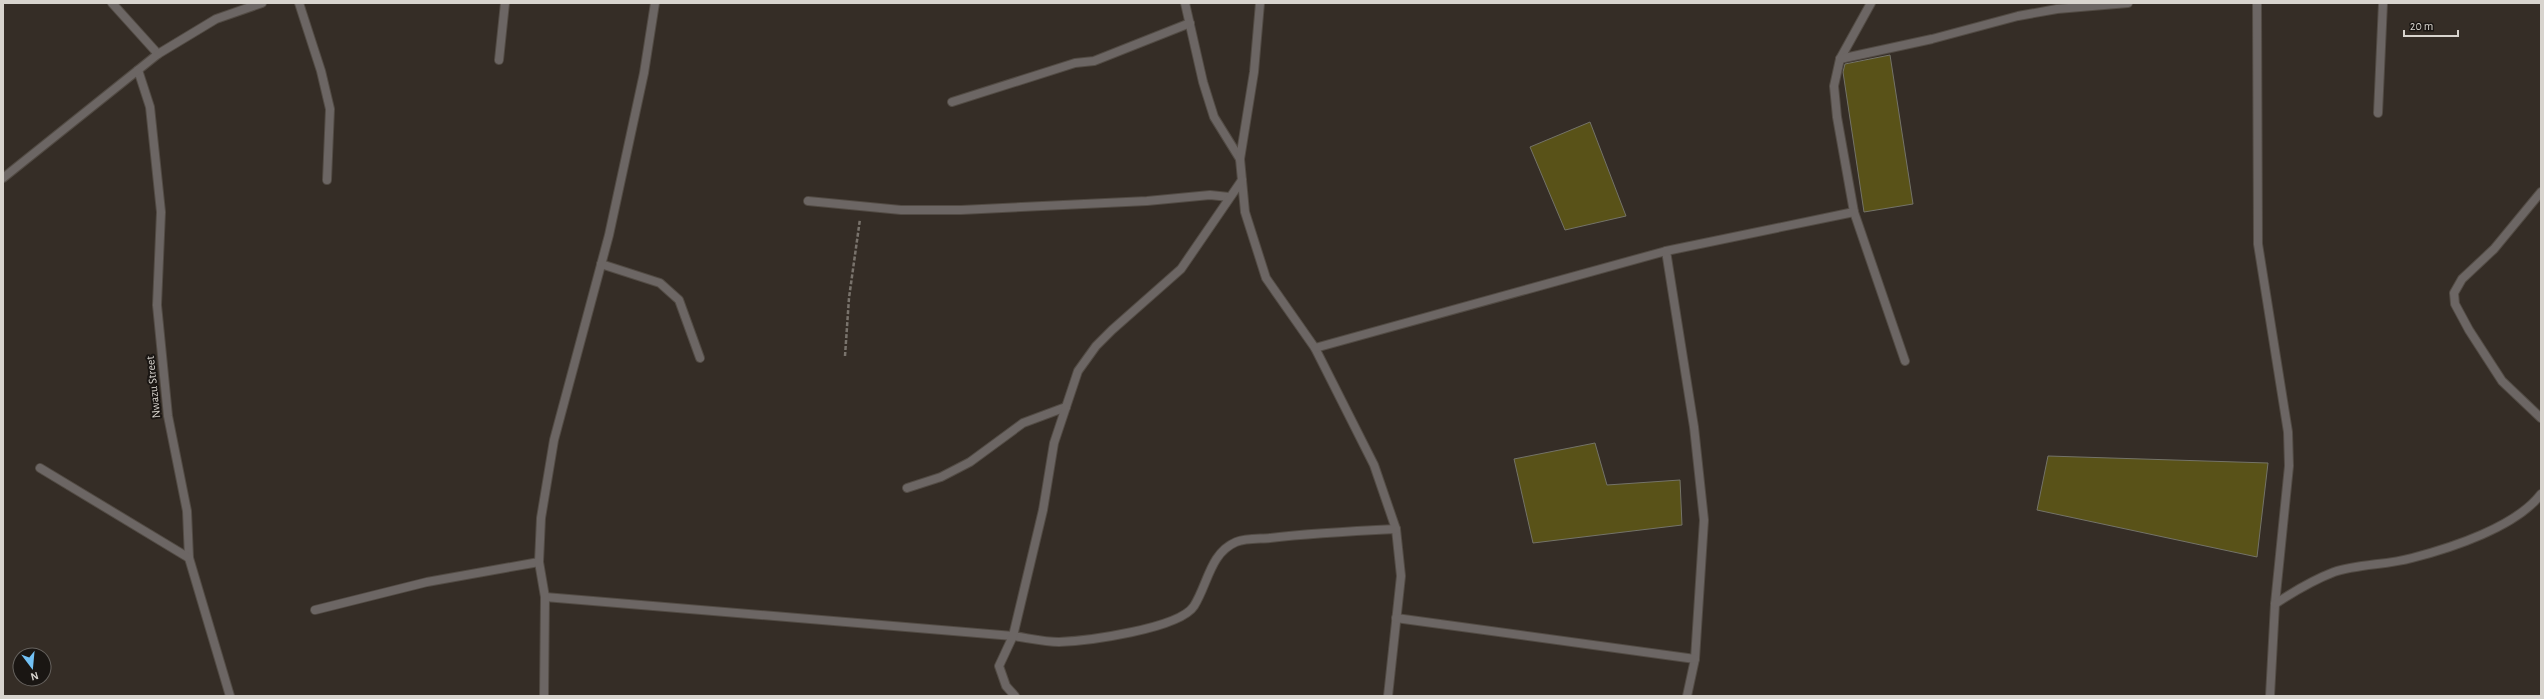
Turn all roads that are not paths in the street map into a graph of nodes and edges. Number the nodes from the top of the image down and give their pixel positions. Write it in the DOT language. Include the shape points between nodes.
graph roads {
  1 [pos="112,3"];
  2 [pos="262,3"];
  3 [pos="299,3"];
  4 [pos="505,3"];
  5 [pos="656,3"];
  6 [pos="1185,3"];
  7 [pos="1260,3"];
  8 [pos="1872,3"];
  9 [pos="2128,3"];
  10 [pos="2258,3"];
  11 [pos="2383,3"];
  12 [pos="1190,23"];
  13 [pos="158,54"];
  14 [pos="1840,59"];
  15 [pos="499,60"];
  16 [pos="138,70"];
  17 [pos="952,102"];
  18 [pos="2378,113"];
  19 [pos="1240,160"];
  20 [pos="3,178"];
  21 [pos="327,180"];
  22 [pos="1242,180"];
  23 [pos="2541,192"];
  24 [pos="1229,197"];
  25 [pos="808,201"];
  26 [pos="1854,212"];
  27 [pos="1666,251"];
  28 [pos="601,264"];
  29 [pos="1315,348"];
  30 [pos="700,358"];
  31 [pos="1905,361"];
  32 [pos="1066,407"];
  33 [pos="2541,418"];
  34 [pos="40,468"];
  35 [pos="907,488"];
  36 [pos="2541,494"];
  37 [pos="1396,529"];
  38 [pos="189,558"];
  39 [pos="539,562"];
  40 [pos="545,598"];
  41 [pos="2274,604"];
  42 [pos="316,610"];
  43 [pos="1396,618"];
  44 [pos="1014,636"];
  45 [pos="1695,659"];
  46 [pos="230,696"];
  47 [pos="544,696"];
  48 [pos="1016,696"];
  49 [pos="1388,696"];
  50 [pos="1687,696"];
  51 [pos="2270,696"];
  1 -- 13 [label="street"];
  2 -- 13 [label="street" via="216,19"];
  3 -- 21 [label="street" via="321,71 330,109"];
  4 -- 15 [label="street"];
  5 -- 28 [label="street" via="644,73"];
  6 -- 12 [label="street"];
  7 -- 19 [label="street" via="1254,72"];
  8 -- 14 [label="street"];
  9 -- 14 [label="street" via="2057,9 2018,16 1932,39"];
  10 -- 41 [label="street" via="2258,244 2288,432 2289,466"];
  11 -- 18 [label="street"];
  12 -- 17 [label="street" via="1094,61 1076,63"];
  12 -- 19 [label="street" via="1214,117"];
  13 -- 16 [label="street"];
  14 -- 26 [label="street" via="1834,86"];
  16 -- 20 [label="street"];
  16 -- 38 [label="street, Nwazu Street" via="150,107 155,144 161,212 157,305 168,416 187,511"];
  19 -- 22 [label="street"];
  22 -- 24 [label="street"];
  22 -- 29 [label="street" via="1245,212 1266,278"];
  23 -- 33 [label="street" via="2494,249 2462,279 2454,293 2455,304 2502,381"];
  24 -- 25 [label="street" via="1210,195 1147,201 961,210 862,207"];
  24 -- 32 [label="street" via="1181,269 1096,346 1078,371"];
  26 -- 27 [label="street"];
  26 -- 31 [label="street"];
  27 -- 29 [label="street"];
  27 -- 45 [label="street" via="1694,427 1704,520"];
  28 -- 30 [label="street" via="660,283 679,300"];
  28 -- 39 [label="street" via="554,440 541,518"];
  29 -- 37 [label="street" via="1374,465"];
  32 -- 35 [label="street" via="1023,423 970,462 941,477"];
  32 -- 44 [label="street" via="1054,443 1043,510"];
  34 -- 38 [label="street"];
  36 -- 41 [label="street" via="2536,501 2493,531 2412,558 2334,572"];
  37 -- 43 [label="street" via="1401,576"];
  37 -- 44 [label="street" via="1304,534 1237,542 1224,550 1213,563 1206,584 1193,608 1172,620 1147,629 1058,642"];
  38 -- 46 [label="street, Nwazu Street"];
  39 -- 40 [label="street"];
  39 -- 42 [label="street" via="427,582"];
  40 -- 44 [label="street"];
  40 -- 47 [label="street"];
  41 -- 51 [label="street"];
  43 -- 45 [label="street"];
  43 -- 49 [label="street"];
  44 -- 48 [label="street" via="999,666 1006,686"];
  45 -- 50 [label="street"];
}
